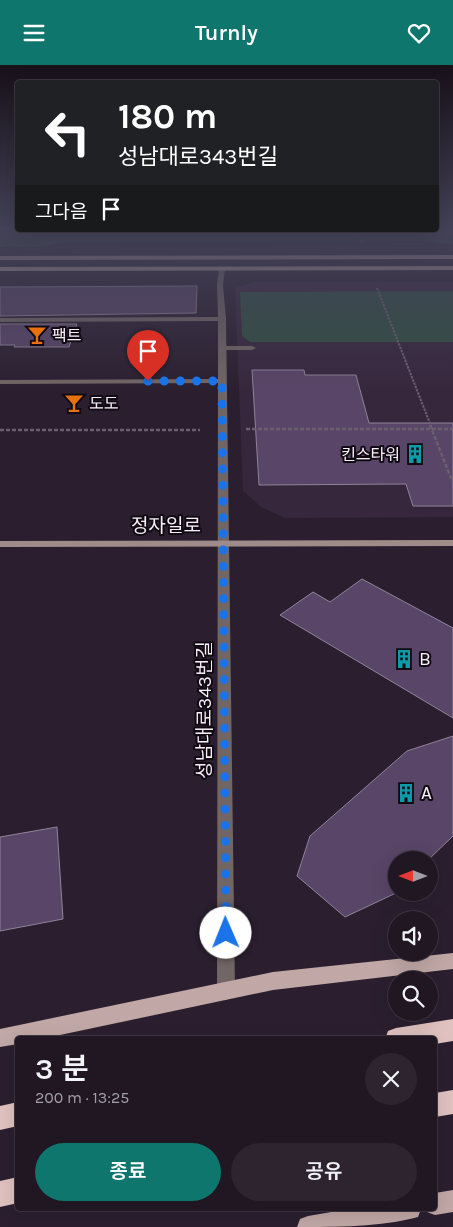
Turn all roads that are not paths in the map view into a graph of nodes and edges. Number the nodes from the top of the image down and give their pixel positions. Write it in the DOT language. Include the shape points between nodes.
graph roads {
  1 [pos="220,283"];
  2 [pos="222,319"];
  3 [pos="0,320"];
  4 [pos="222,348"];
  5 [pos="252,348"];
  6 [pos="222,381"];
  7 [pos="0,382"];
  8 [pos="453,543"];
  9 [pos="0,544"];
  10 [pos="222,544"];
  11 [pos="453,961"];
  12 [pos="226,991"];
  13 [pos="453,1030"];
  14 [pos="415,1036"];
  15 [pos="0,1038"];
  16 [pos="453,1102"];
  17 [pos="437,1105"];
  18 [pos="15,1115"];
  19 [pos="0,1118"];
  20 [pos="15,1191"];
  21 [pos="0,1194"];
  22 [pos="453,1201"];
  23 [pos="437,1204"];
  24 [pos="399,1211"];
  25 [pos="308,1227"];
  1 -- 2 [label="street, 성남대로343번길"];
  2 -- 3 [label="street"];
  2 -- 4 [label="street, 성남대로343번길"];
  4 -- 5 [label="street"];
  4 -- 6 [label="street, 성남대로343번길"];
  6 -- 7 [label="street"];
  6 -- 10 [label="street, 성남대로343번길"];
  8 -- 10 [label="street, 정자일로"];
  9 -- 10 [label="street, 정자일로"];
  10 -- 12 [label="street, 성남대로343번길"];
  11 -- 12 [label="main road" via="273,981"];
  12 -- 15 [label="main road"];
  13 -- 14 [label="highway"];
  16 -- 17 [label="highway"];
  18 -- 19 [label="highway"];
  20 -- 21 [label="highway"];
  22 -- 23 [label="main road"];
  24 -- 25 [label="main road"];
}
